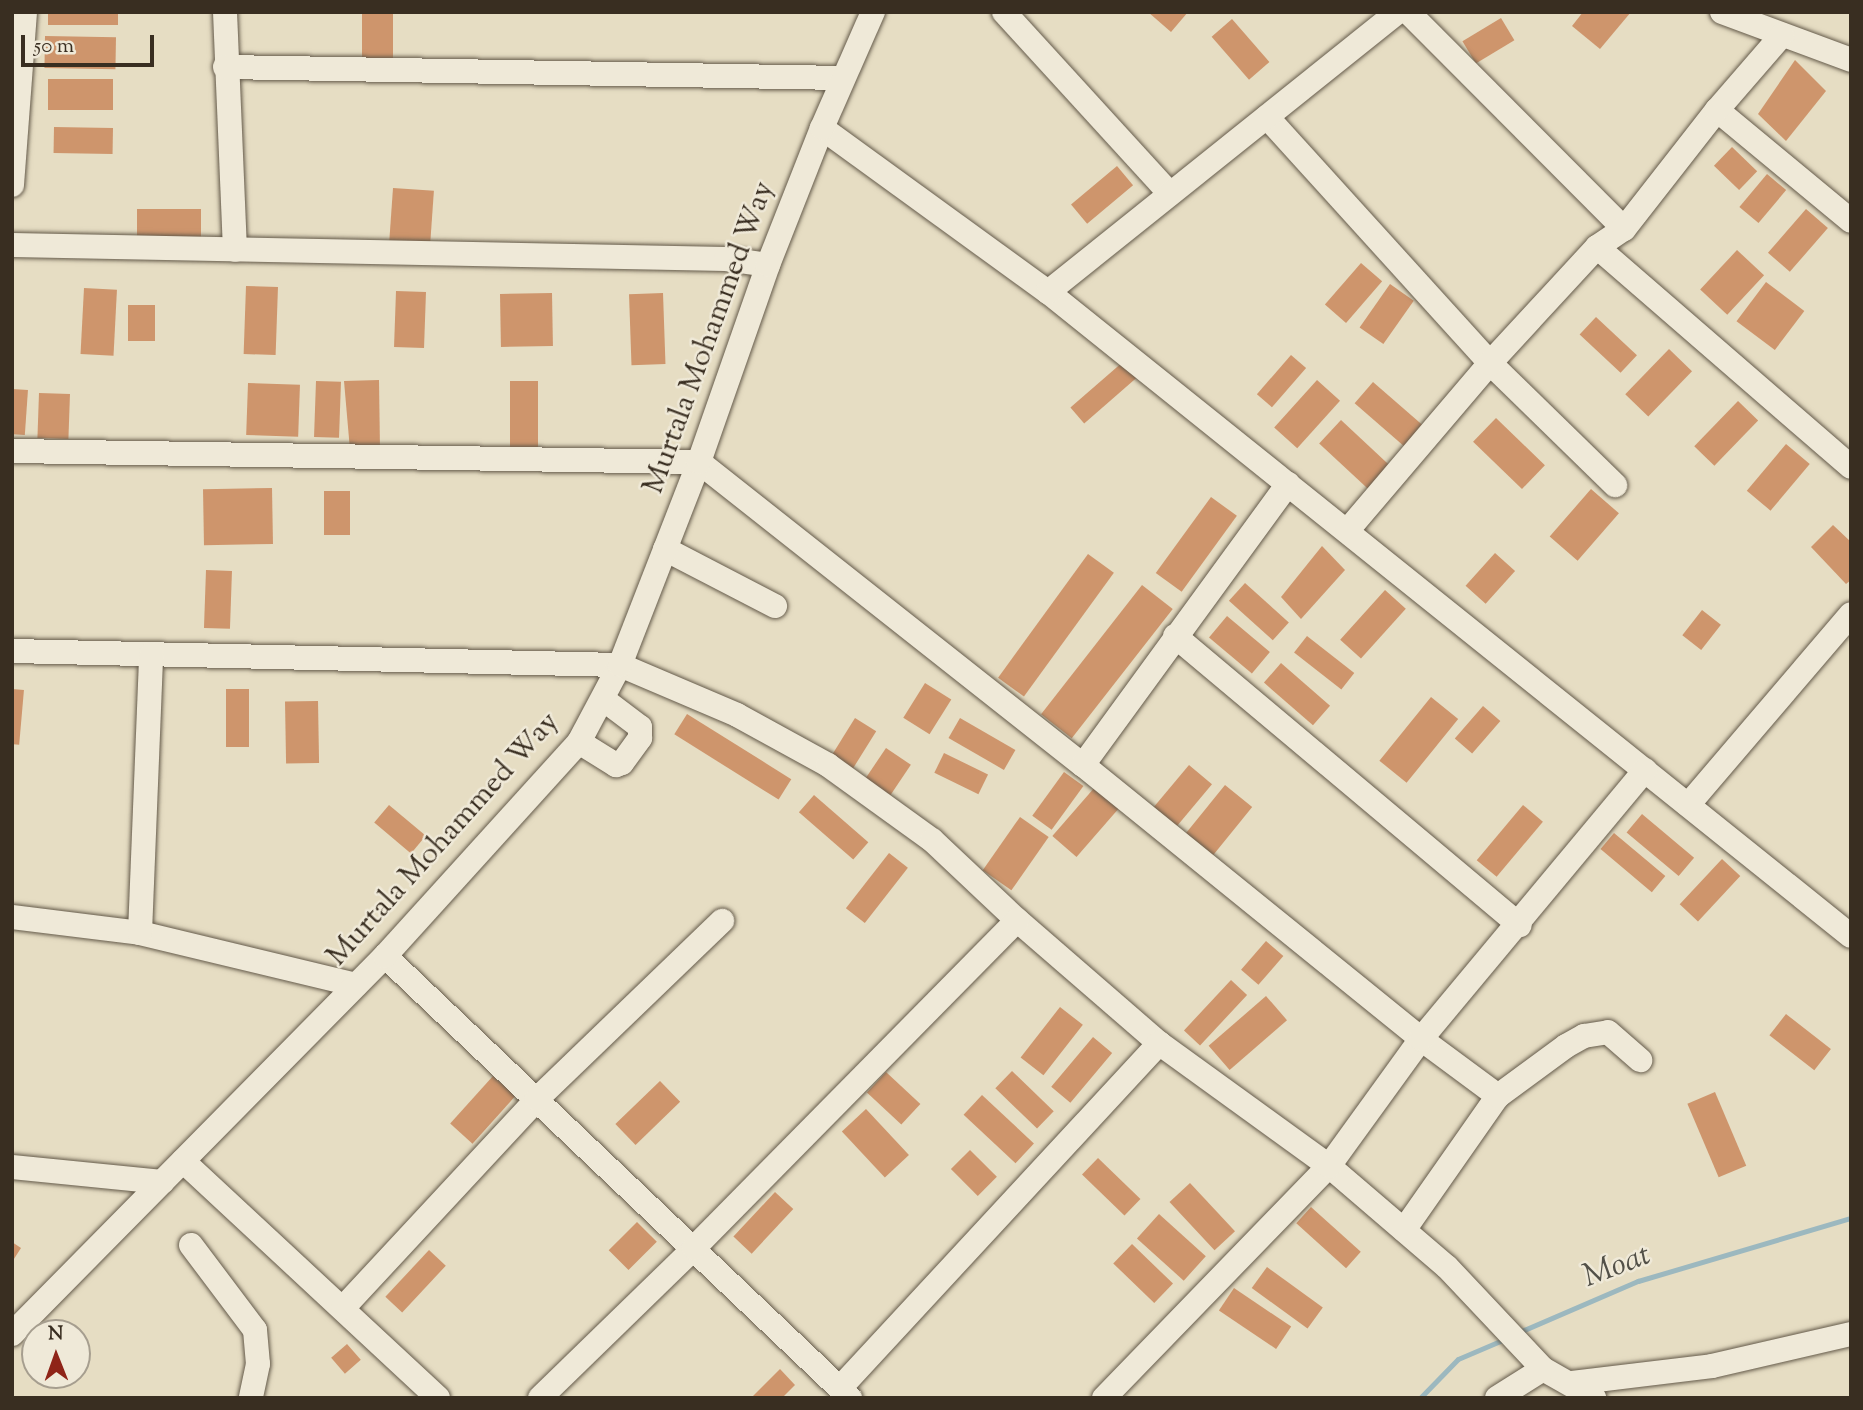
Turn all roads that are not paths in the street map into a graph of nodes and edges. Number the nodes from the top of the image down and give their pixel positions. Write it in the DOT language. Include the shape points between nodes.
graph roads {
  1 [pos="26,12"];
  2 [pos="225,12"];
  3 [pos="873,12"];
  4 [pos="1004,12"];
  5 [pos="1397,12"];
  6 [pos="1408,12"];
  7 [pos="1721,12"];
  8 [pos="1782,35"];
  9 [pos="1851,60"];
  10 [pos="225,67"];
  11 [pos="843,78"];
  12 [pos="1717,110"];
  13 [pos="1267,117"];
  14 [pos="822,128"];
  15 [pos="12,185"];
  16 [pos="1170,194"];
  17 [pos="1851,221"];
  18 [pos="1624,229"];
  19 [pos="12,245"];
  20 [pos="1597,247"];
  21 [pos="234,250"];
  22 [pos="768,265"];
  23 [pos="1048,292"];
  24 [pos="1490,363"];
  25 [pos="12,451"];
  26 [pos="699,462"];
  27 [pos="1851,467"];
  28 [pos="1288,484"];
  29 [pos="1615,485"];
  30 [pos="1347,531"];
  31 [pos="665,549"];
  32 [pos="775,606"];
  33 [pos="1851,614"];
  34 [pos="1175,636"];
  35 [pos="12,651"];
  36 [pos="151,654"];
  37 [pos="620,665"];
  38 [pos="603,699"];
  39 [pos="579,742"];
  40 [pos="1083,765"];
  41 [pos="1645,771"];
  42 [pos="1688,805"];
  43 [pos="12,917"];
  44 [pos="1017,920"];
  45 [pos="722,921"];
  46 [pos="1520,925"];
  47 [pos="140,933"];
  48 [pos="1851,936"];
  49 [pos="385,956"];
  50 [pos="356,985"];
  51 [pos="1421,1040"];
  52 [pos="1159,1044"];
  53 [pos="1640,1060"];
  54 [pos="1499,1096"];
  55 [pos="537,1099"];
  56 [pos="183,1161"];
  57 [pos="1329,1166"];
  58 [pos="12,1167"];
  59 [pos="162,1182"];
  60 [pos="1404,1230"];
  61 [pos="191,1245"];
  62 [pos="694,1248"];
  63 [pos="343,1308"];
  64 [pos="12,1334"];
  65 [pos="1851,1334"];
  66 [pos="1543,1369"];
  67 [pos="1572,1383"];
  68 [pos="845,1393"];
  69 [pos="251,1398"];
  70 [pos="438,1398"];
  71 [pos="540,1398"];
  72 [pos="1104,1398"];
  73 [pos="1497,1398"];
  74 [pos="1594,1398"];
  1 -- 15 [label="street"];
  2 -- 10 [label="street"];
  3 -- 11 [label="street, Murtala Mohammed Way"];
  4 -- 16 [label="street"];
  5 -- 13 [label="street"];
  6 -- 18 [label="street"];
  7 -- 8 [label="street"];
  8 -- 9 [label="street"];
  8 -- 12 [label="street"];
  10 -- 11 [label="street"];
  10 -- 21 [label="street"];
  11 -- 14 [label="street, Murtala Mohammed Way"];
  12 -- 17 [label="street"];
  12 -- 18 [label="street"];
  13 -- 16 [label="street"];
  13 -- 24 [label="street"];
  14 -- 22 [label="street, Murtala Mohammed Way"];
  14 -- 23 [label="street"];
  16 -- 23 [label="street"];
  18 -- 20 [label="street"];
  19 -- 21 [label="street"];
  20 -- 24 [label="street"];
  20 -- 27 [label="street"];
  21 -- 22 [label="street" via="726,259"];
  22 -- 26 [label="street, Murtala Mohammed Way"];
  23 -- 28 [label="street"];
  24 -- 29 [label="street"];
  24 -- 30 [label="street"];
  25 -- 26 [label="street"];
  26 -- 31 [label="street, Murtala Mohammed Way"];
  26 -- 40 [label="street"];
  28 -- 30 [label="street"];
  28 -- 34 [label="street"];
  30 -- 41 [label="street"];
  31 -- 32 [label="street"];
  31 -- 37 [label="street, Murtala Mohammed Way"];
  33 -- 42 [label="street"];
  34 -- 40 [label="street"];
  34 -- 46 [label="street"];
  35 -- 36 [label="street"];
  36 -- 37 [label="street"];
  36 -- 47 [label="street"];
  37 -- 38 [label="street, Murtala Mohammed Way"];
  37 -- 44 [label="street" via="737,715 828,765 932,840"];
  38 -- 39 [label="street, Murtala Mohammed Way"];
  38 -- 39 [label="street" via="640,727 640,738 616,765"];
  39 -- 49 [label="street, Murtala Mohammed Way"];
  40 -- 51 [label="street"];
  41 -- 42 [label="street"];
  41 -- 46 [label="street"];
  42 -- 48 [label="street"];
  43 -- 47 [label="street"];
  44 -- 52 [label="street"];
  44 -- 62 [label="street"];
  45 -- 55 [label="street"];
  46 -- 51 [label="street"];
  47 -- 50 [label="street"];
  49 -- 50 [label="street, Murtala Mohammed Way"];
  49 -- 55 [label="street"];
  50 -- 56 [label="street, Murtala Mohammed Way"];
  51 -- 54 [label="street"];
  51 -- 57 [label="street"];
  52 -- 57 [label="street"];
  52 -- 68 [label="street"];
  53 -- 54 [label="street" via="1608,1032 1595,1033 1566,1046"];
  54 -- 60 [label="street"];
  55 -- 62 [label="street"];
  55 -- 63 [label="street"];
  56 -- 59 [label="street, Murtala Mohammed Way"];
  56 -- 63 [label="street"];
  57 -- 60 [label="street"];
  57 -- 72 [label="street"];
  58 -- 59 [label="street"];
  59 -- 64 [label="street, Murtala Mohammed Way"];
  60 -- 66 [label="street" via="1447,1267"];
  61 -- 69 [label="street" via="255,1330 257,1364"];
  62 -- 68 [label="street"];
  62 -- 71 [label="street"];
  63 -- 70 [label="street"];
  65 -- 67 [label="street" via="1712,1366"];
  66 -- 67 [label="street"];
  66 -- 73 [label="street"];
  67 -- 74 [label="street"];
}
